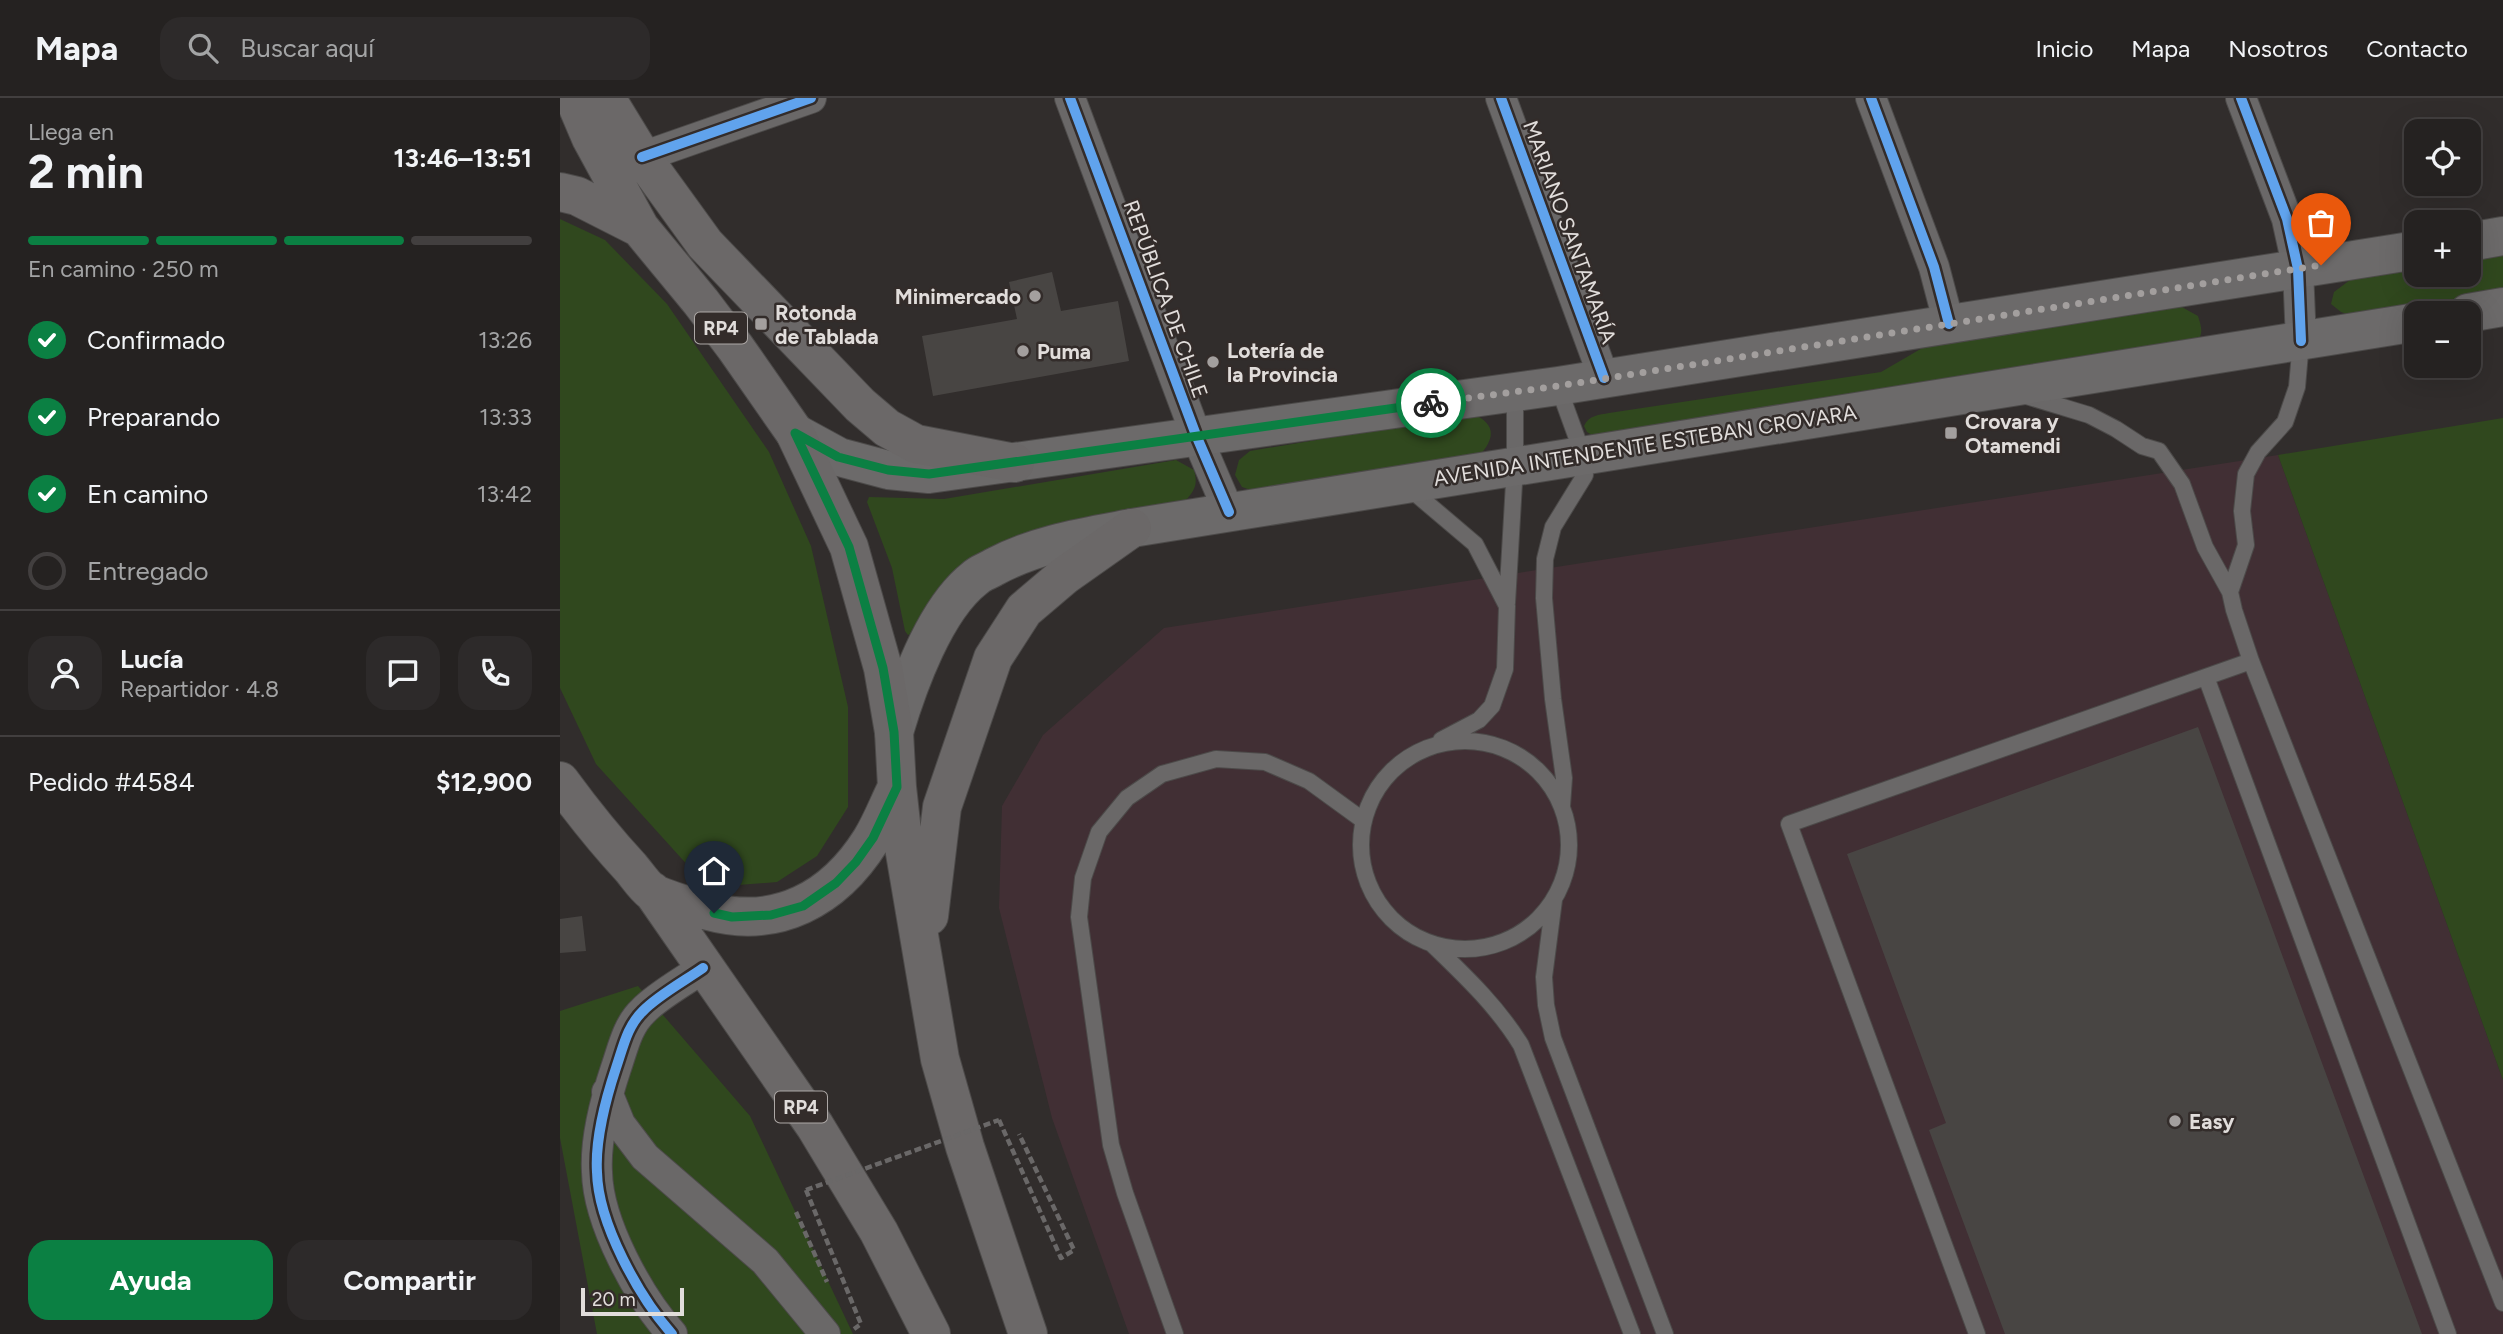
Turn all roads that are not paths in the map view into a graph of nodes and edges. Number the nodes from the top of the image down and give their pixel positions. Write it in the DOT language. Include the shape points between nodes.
graph roads {
  1 [pos="574,98"];
  2 [pos="606,98"];
  3 [pos="811,98"];
  4 [pos="1070,98"];
  5 [pos="1501,98"];
  6 [pos="1871,98"];
  7 [pos="2241,98"];
  8 [pos="642,156"];
  9 [pos="560,192"];
  10 [pos="640,228"];
  11 [pos="2503,236"];
  12 [pos="2481,240"];
  13 [pos="2404,252"];
  14 [pos="2298,269"];
  15 [pos="2503,307"];
  16 [pos="2481,311"];
  17 [pos="1948,324"];
  18 [pos="2404,324"];
  19 [pos="2301,341"];
  20 [pos="1604,379"];
  21 [pos="1558,386"];
  22 [pos="2004,390"];
  23 [pos="1515,392"];
  24 [pos="795,433"];
  25 [pos="1196,435"];
  26 [pos="1583,456"];
  27 [pos="1015,463"];
  28 [pos="1515,466"];
  29 [pos="1404,484"];
  30 [pos="1228,512"];
  31 [pos="1132,528"];
  32 [pos="2230,592"];
  33 [pos="1507,606"];
  34 [pos="2251,661"];
  35 [pos="2206,677"];
  36 [pos="894,732"];
  37 [pos="1431,746"];
  38 [pos="560,781"];
  39 [pos="897,787"];
  40 [pos="1562,806"];
  41 [pos="942,807"];
  42 [pos="1364,821"];
  43 [pos="904,841"];
  44 [pos="836,883"];
  45 [pos="652,891"];
  46 [pos="1555,900"];
  47 [pos="1432,944"];
  48 [pos="923,960"];
  49 [pos="703,968"];
  50 [pos="607,1092"];
  51 [pos="2503,1304"];
  52 [pos="837,1333"];
  53 [pos="672,1334"];
  54 [pos="931,1334"];
  55 [pos="1028,1334"];
  56 [pos="1175,1334"];
  57 [pos="1632,1334"];
  58 [pos="1665,1334"];
  59 [pos="1977,1334"];
  60 [pos="2448,1334"];
  1 -- 10 [label="main road, RP4"];
  2 -- 8 [label="main road"];
  3 -- 8 [label="street"];
  4 -- 25 [label="street, REPÚBLICA DE CHILE"];
  5 -- 20 [label="street, MARIANO SANTAMARÍA"];
  6 -- 17 [label="street" via="1934,267"];
  7 -- 14 [label="street" via="2287,219"];
  8 -- 27 [label="main road" via="705,244 887,428 916,444"];
  9 -- 10 [label="main road"];
  10 -- 24 [label="main road, RP4" via="735,347"];
  11 -- 12 [label="main road"];
  13 -- 14 [label="main road"];
  14 -- 17 [label="main road"];
  14 -- 19 [label="street"];
  15 -- 16 [label="main road"];
  17 -- 20 [label="main road"];
  18 -- 19 [label="main road, AVENIDA INTENDENTE ESTEBAN CROVARA"];
  19 -- 22 [label="main road, AVENIDA INTENDENTE ESTEBAN CROVARA"];
  19 -- 32 [label="lane" via="2297,387 2285,422 2246,474 2242,511 2246,545"];
  20 -- 21 [label="main road"];
  21 -- 23 [label="main road"];
  21 -- 26 [label="lane"];
  22 -- 26 [label="main road, AVENIDA INTENDENTE ESTEBAN CROVARA"];
  22 -- 32 [label="lane" via="2090,415 2159,451 2182,484 2205,547"];
  23 -- 25 [label="main road"];
  23 -- 28 [label="lane"];
  24 -- 27 [label="main road" via="838,457 888,470 929,474"];
  24 -- 36 [label="main road, RP4" via="849,547 883,668"];
  25 -- 27 [label="main road"];
  25 -- 30 [label="street, REPÚBLICA DE CHILE"];
  26 -- 28 [label="main road, AVENIDA INTENDENTE ESTEBAN CROVARA"];
  26 -- 40 [label="lane" via="1585,475 1553,527 1545,559 1544,598 1564,778"];
  28 -- 29 [label="main road, AVENIDA INTENDENTE ESTEBAN CROVARA"];
  28 -- 33 [label="lane"];
  29 -- 30 [label="main road, AVENIDA INTENDENTE ESTEBAN CROVARA"];
  29 -- 33 [label="lane" via="1475,544"];
  30 -- 31 [label="main road, AVENIDA INTENDENTE ESTEBAN CROVARA"];
  31 -- 36 [label="main road, AVENIDA INTENDENTE ESTEBAN CROVARA" via="1046,545 975,577 948,608 921,657"];
  31 -- 41 [label="main road" via="1024,610 993,658"];
  32 -- 34 [label="lane"];
  33 -- 37 [label="lane" via="1505,669 1492,706 1479,720"];
  34 -- 35 [label="lane"];
  34 -- 51 [label="lane"];
  35 -- 59 [label="lane" via="1789,824"];
  35 -- 60 [label="lane"];
  36 -- 39 [label="main road, RP4"];
  37 -- 40 [label="lane" via="1472,742 1523,758 1546,779"];
  37 -- 42 [label="lane" via="1400,763 1377,789"];
  38 -- 45 [label="main road, RP4" via="597,831"];
  39 -- 43 [label="main road, RP4"];
  39 -- 44 [label="main road" via="873,838"];
  40 -- 46 [label="lane" via="1570,838 1567,870"];
  41 -- 43 [label="main road"];
  41 -- 48 [label="main road"];
  42 -- 47 [label="lane" via="1361,852 1382,909"];
  42 -- 56 [label="lane" via="1309,781 1265,762 1216,759 1162,774 1127,798 1098,832 1083,878 1079,917 1111,1145"];
  43 -- 44 [label="main road"];
  43 -- 48 [label="main road, RP4"];
  44 -- 45 [label="main road" via="803,906 771,915 732,917"];
  45 -- 49 [label="main road, RP4"];
  46 -- 47 [label="lane" via="1532,926 1501,943 1467,950"];
  46 -- 58 [label="lane" via="1544,978 1553,1038"];
  47 -- 57 [label="lane" via="1485,995 1521,1045"];
  48 -- 55 [label="main road, RP4" via="940,1059"];
  49 -- 50 [label="street" via="643,1010 630,1027"];
  49 -- 54 [label="main road, RP4" via="843,1171"];
  50 -- 52 [label="street" via="620,1124 645,1157 765,1261"];
  50 -- 53 [label="street" via="596,1172 603,1211 634,1281"];
}
